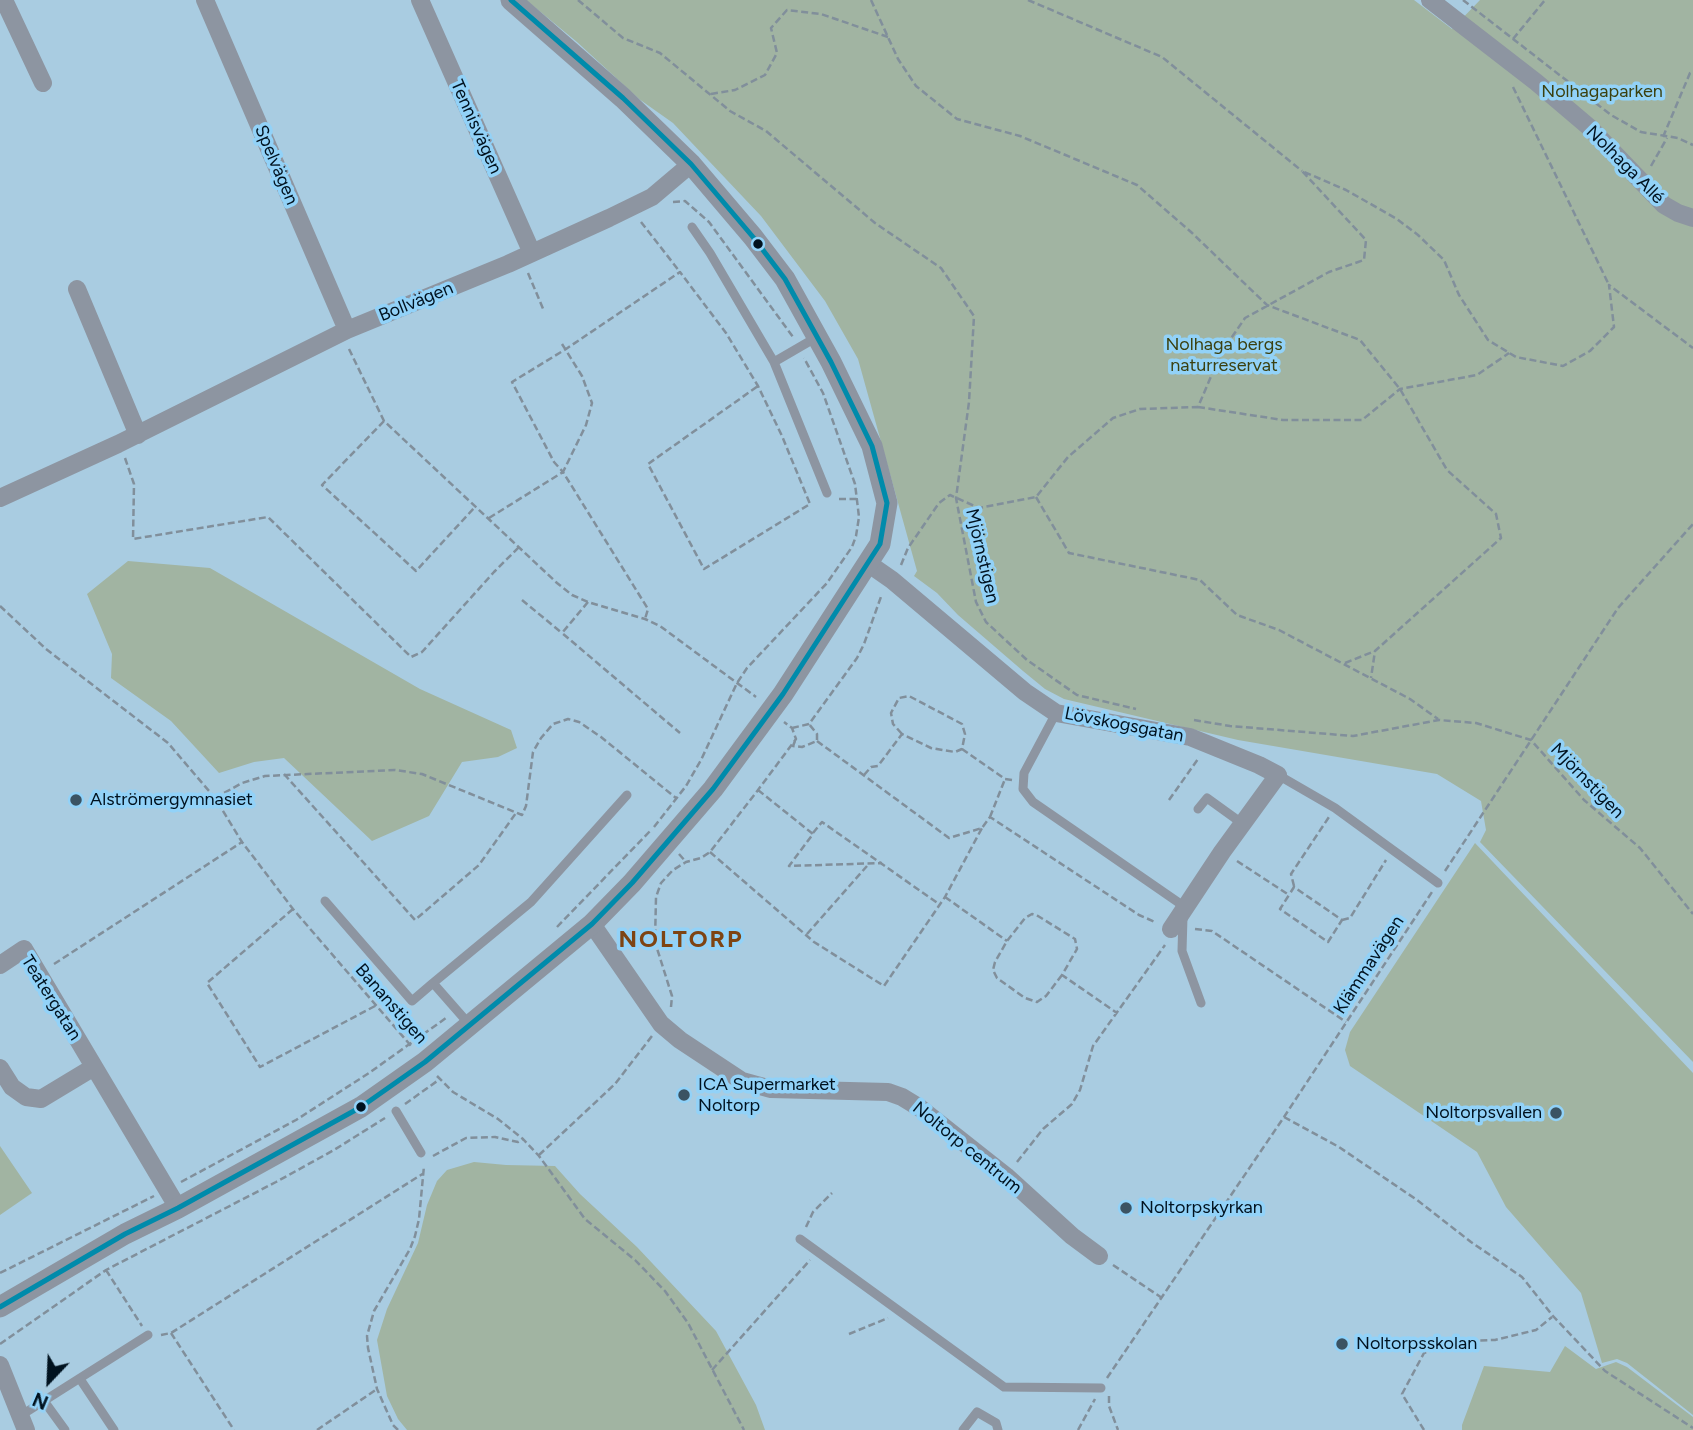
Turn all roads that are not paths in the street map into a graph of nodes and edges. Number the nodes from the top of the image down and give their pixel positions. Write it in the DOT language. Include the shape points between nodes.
graph roads {
  1 [pos="4,0"];
  2 [pos="205,0"];
  3 [pos="420,0"];
  4 [pos="511,0"];
  5 [pos="1430,0"];
  6 [pos="43,83"];
  7 [pos="691,164"];
  8 [pos="1693,218"];
  9 [pos="692,227"];
  10 [pos="528,260"];
  11 [pos="77,289"];
  12 [pos="344,332"];
  13 [pos="808,343"];
  14 [pos="774,362"];
  15 [pos="138,435"];
  16 [pos="827,493"];
  17 [pos="0,498"];
  18 [pos="869,564"];
  19 [pos="1056,713"];
  20 [pos="1278,775"];
  21 [pos="627,795"];
  22 [pos="1198,809"];
  23 [pos="1243,824"];
  24 [pos="1438,883"];
  25 [pos="325,901"];
  26 [pos="1184,909"];
  27 [pos="592,924"];
  28 [pos="1177,930"];
  29 [pos="0,965"];
  30 [pos="433,983"];
  31 [pos="1201,1003"];
  32 [pos="464,1018"];
  33 [pos="94,1067"];
  34 [pos="0,1068"];
  35 [pos="396,1111"];
  36 [pos="422,1158"];
  37 [pos="177,1208"];
  38 [pos="800,1239"];
  39 [pos="1099,1256"];
  40 [pos="0,1307"];
  41 [pos="149,1335"];
  42 [pos="0,1365"];
  43 [pos="80,1379"];
  44 [pos="1101,1388"];
  45 [pos="44,1401"];
  46 [pos="23,1423"];
  47 [pos="65,1430"];
  48 [pos="114,1430"];
  49 [pos="963,1430"];
  50 [pos="998,1430"];
  1 -- 6 [label="street"];
  2 -- 12 [label="street, Spelvägen"];
  3 -- 10 [label="street, Tennisvägen"];
  4 -- 7 [label="street"];
  5 -- 8 [label="street, Nolhaga Allé" via="1589,127 1664,205"];
  7 -- 10 [label="street, Bollvägen" via="652,197"];
  7 -- 13 [label="street" via="785,279"];
  9 -- 14 [label="lane"];
  10 -- 12 [label="street, Bollvägen"];
  11 -- 15 [label="street"];
  12 -- 15 [label="street, Bollvägen"];
  13 -- 14 [label="lane"];
  13 -- 18 [label="street" via="873,446 884,484 887,512 880,544"];
  14 -- 16 [label="lane"];
  15 -- 17 [label="street, Bollvägen"];
  18 -- 19 [label="street, Lövskogsgatan"];
  18 -- 27 [label="street" via="748,744 713,789 660,835 632,883"];
  19 -- 20 [label="street, Lövskogsgatan" via="1190,737"];
  19 -- 26 [label="lane" via="1024,773 1023,789 1033,802"];
  20 -- 23 [label="street"];
  20 -- 24 [label="lane" via="1335,808"];
  21 -- 30 [label="lane" via="531,902"];
  22 -- 23 [label="lane" via="1207,798"];
  23 -- 26 [label="street"];
  25 -- 30 [label="lane" via="412,1002"];
  26 -- 28 [label="street"];
  27 -- 32 [label="street"];
  27 -- 39 [label="street, Noltorp centrum" via="661,1024 742,1082 771,1089 888,1092 902,1097 1006,1176"];
  28 -- 31 [label="lane"];
  29 -- 33 [label="street, Teatergatan" via="24,949"];
  30 -- 32 [label="lane"];
  32 -- 37 [label="street" via="425,1062 329,1126"];
  33 -- 34 [label="street" via="41,1099 26,1097 12,1087"];
  33 -- 37 [label="street, Teatergatan"];
  35 -- 36 [label="lane"];
  37 -- 40 [label="street"];
  38 -- 44 [label="lane" via="1004,1387"];
  41 -- 43 [label="lane"];
  42 -- 46 [label="street"];
  43 -- 45 [label="lane"];
  43 -- 48 [label="lane"];
  45 -- 46 [label="lane"];
  45 -- 47 [label="lane"];
  49 -- 50 [label="lane" via="977,1412 996,1423"];
}
